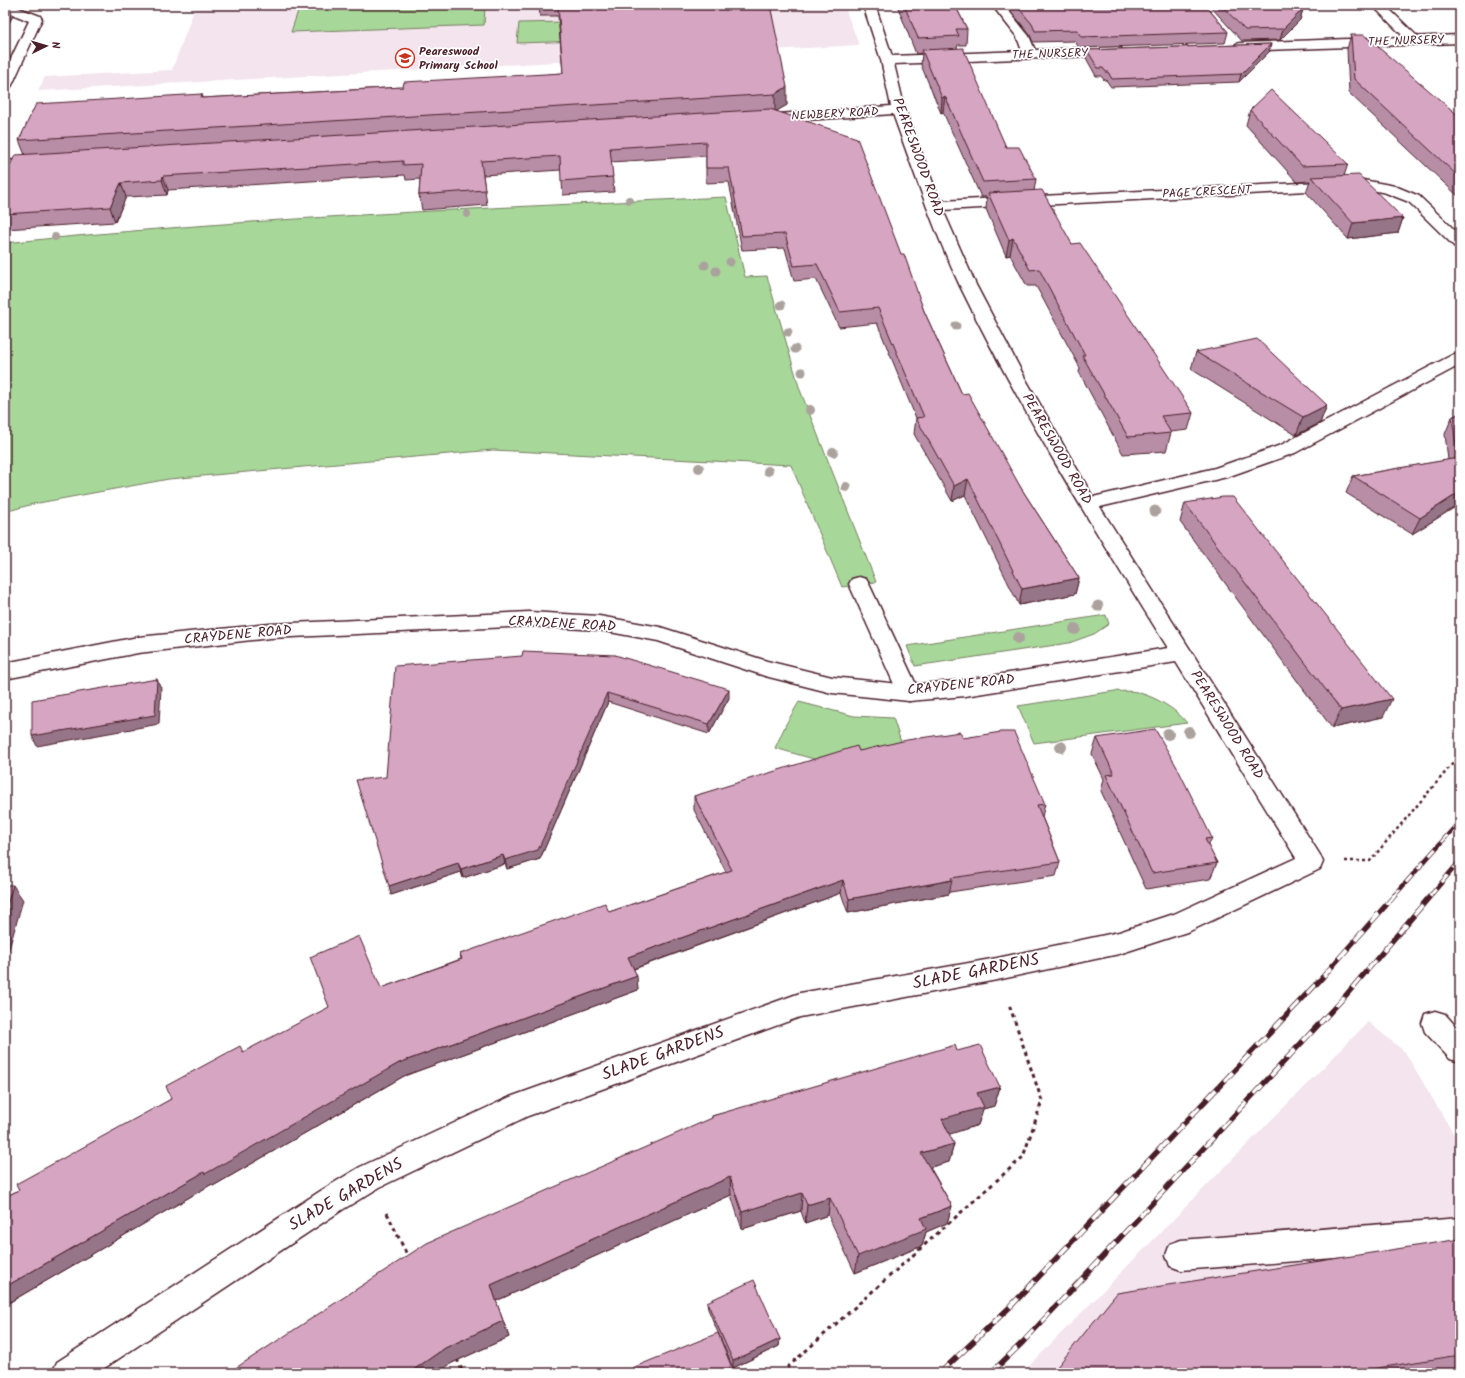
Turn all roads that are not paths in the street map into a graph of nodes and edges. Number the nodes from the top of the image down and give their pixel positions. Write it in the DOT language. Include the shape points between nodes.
graph roads {
  1 [pos="869,5"];
  2 [pos="998,5"];
  3 [pos="1378,5"];
  4 [pos="5,7"];
  5 [pos="1457,39"];
  6 [pos="1415,41"];
  7 [pos="1233,45"];
  8 [pos="1132,51"];
  9 [pos="1030,54"];
  10 [pos="887,60"];
  11 [pos="5,86"];
  12 [pos="898,110"];
  13 [pos="746,120"];
  14 [pos="53,162"];
  15 [pos="5,165"];
  16 [pos="934,206"];
  17 [pos="1460,244"];
  18 [pos="1460,358"];
  19 [pos="1088,504"];
  20 [pos="859,584"];
  21 [pos="1182,653"];
  22 [pos="5,671"];
  23 [pos="909,693"];
  24 [pos="1311,862"];
  25 [pos="1435,1023"];
  26 [pos="1460,1050"];
  27 [pos="1460,1233"];
  28 [pos="1181,1255"];
  29 [pos="68,1373"];
  1 -- 10 [label="street, PEARESWOOD ROAD"];
  2 -- 9 [label="street" via="1022,36"];
  3 -- 6 [label="street"];
  4 -- 11 [label="street" via="36,19"];
  5 -- 6 [label="street, THE NURSERY"];
  6 -- 7 [label="street, THE NURSERY"];
  8 -- 9 [label="street, THE NURSERY"];
  9 -- 10 [label="street, THE NURSERY"];
  10 -- 12 [label="street, PEARESWOOD ROAD"];
  12 -- 13 [label="street, NEWBERY ROAD"];
  12 -- 16 [label="street, PEARESWOOD ROAD"];
  14 -- 15 [label="street"];
  16 -- 17 [label="street, PAGE CRESCENT" via="1363,184 1390,189 1414,199"];
  16 -- 19 [label="street, PEARESWOOD ROAD" via="968,285 1016,378"];
  18 -- 19 [label="street" via="1288,449 1220,473"];
  19 -- 21 [label="street, PEARESWOOD ROAD"];
  20 -- 23 [label="street"];
  21 -- 23 [label="street, CRAYDENE ROAD" via="965,688"];
  21 -- 24 [label="street, PEARESWOOD ROAD"];
  22 -- 23 [label="street, CRAYDENE ROAD" via="138,645 270,631 529,619 599,623 660,634 765,668 832,684"];
  24 -- 29 [label="street, SLADE GARDENS" via="1181,922 1120,943 997,969 800,1005 520,1106 370,1177"];
  25 -- 26 [label="street"];
  27 -- 28 [label="street"];
}
